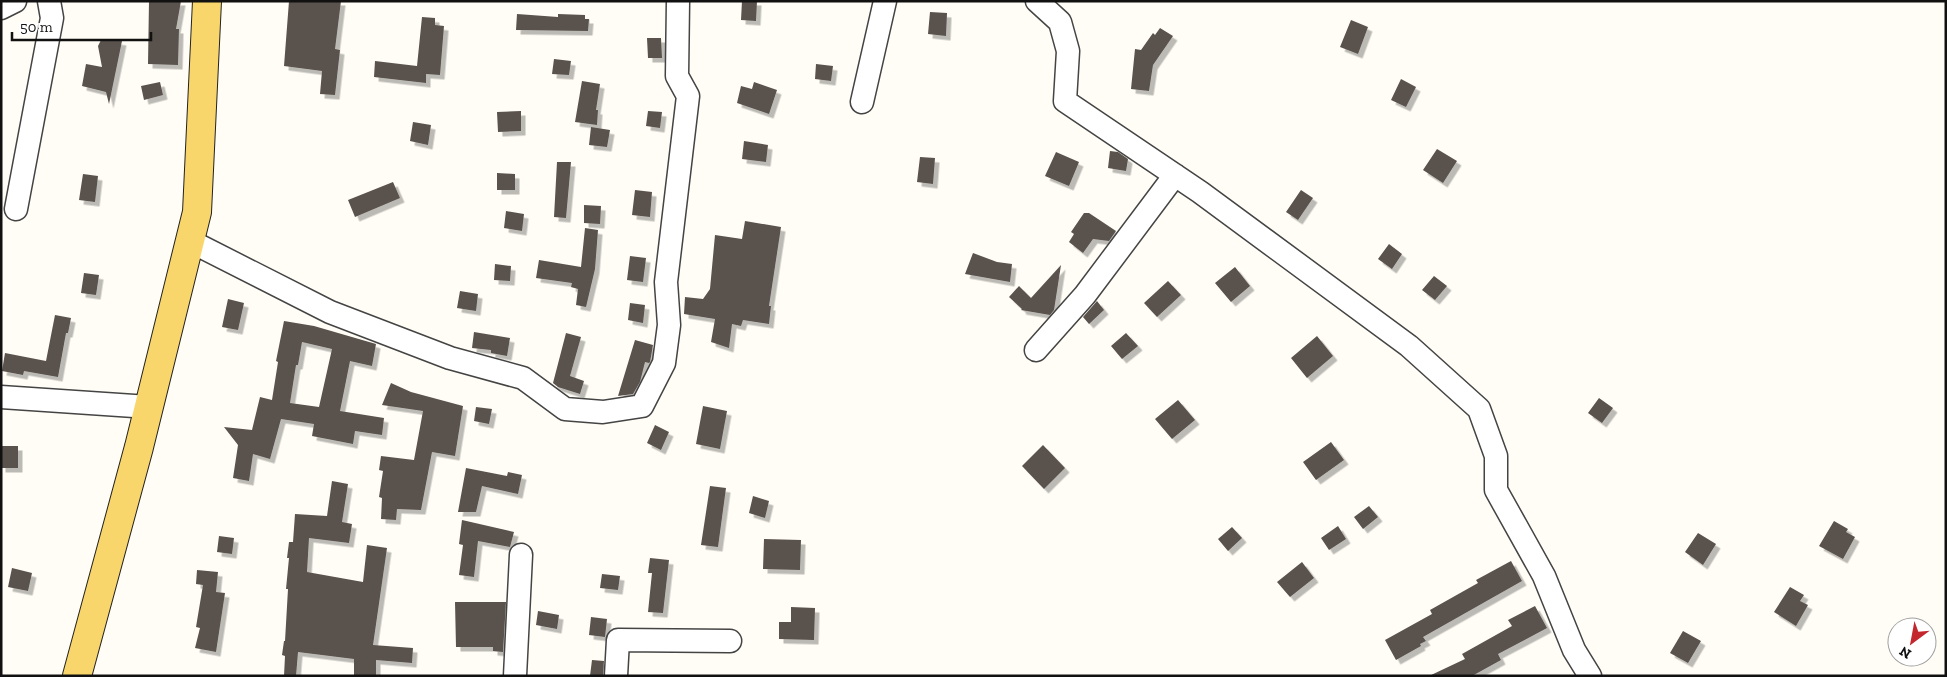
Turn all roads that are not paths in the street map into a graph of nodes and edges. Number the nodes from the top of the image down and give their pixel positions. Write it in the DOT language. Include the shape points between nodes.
graph roads {
  1 [pos="15,1"];
  2 [pos="49,1"];
  3 [pos="207,1"];
  4 [pos="678,1"];
  5 [pos="885,1"];
  6 [pos="1038,1"];
  7 [pos="1,8"];
  8 [pos="862,102"];
  9 [pos="1175,175"];
  10 [pos="16,209"];
  11 [pos="190,241"];
  12 [pos="1036,350"];
  13 [pos="1,397"];
  14 [pos="149,407"];
  15 [pos="521,555"];
  16 [pos="730,641"];
  17 [pos="77,676"];
  18 [pos="515,676"];
  19 [pos="616,676"];
  20 [pos="1590,676"];
  1 -- 7 [label="street"];
  2 -- 10 [label="street" via="52,18"];
  3 -- 11 [label="main road" via="197,212"];
  4 -- 11 [label="street" via="677,76 688,96 666,282 669,325 664,363 642,406 603,412 565,409 523,378 450,358 330,312"];
  5 -- 8 [label="street"];
  6 -- 9 [label="street" via="1060,22 1068,51 1065,101"];
  9 -- 12 [label="street" via="1085,295"];
  9 -- 20 [label="street" via="1409,346 1479,409 1496,456 1496,490 1544,576 1574,650"];
  11 -- 14 [label="main road"];
  13 -- 14 [label="street"];
  14 -- 17 [label="main road"];
  15 -- 18 [label="street"];
  16 -- 19 [label="street" via="618,640"];
}
